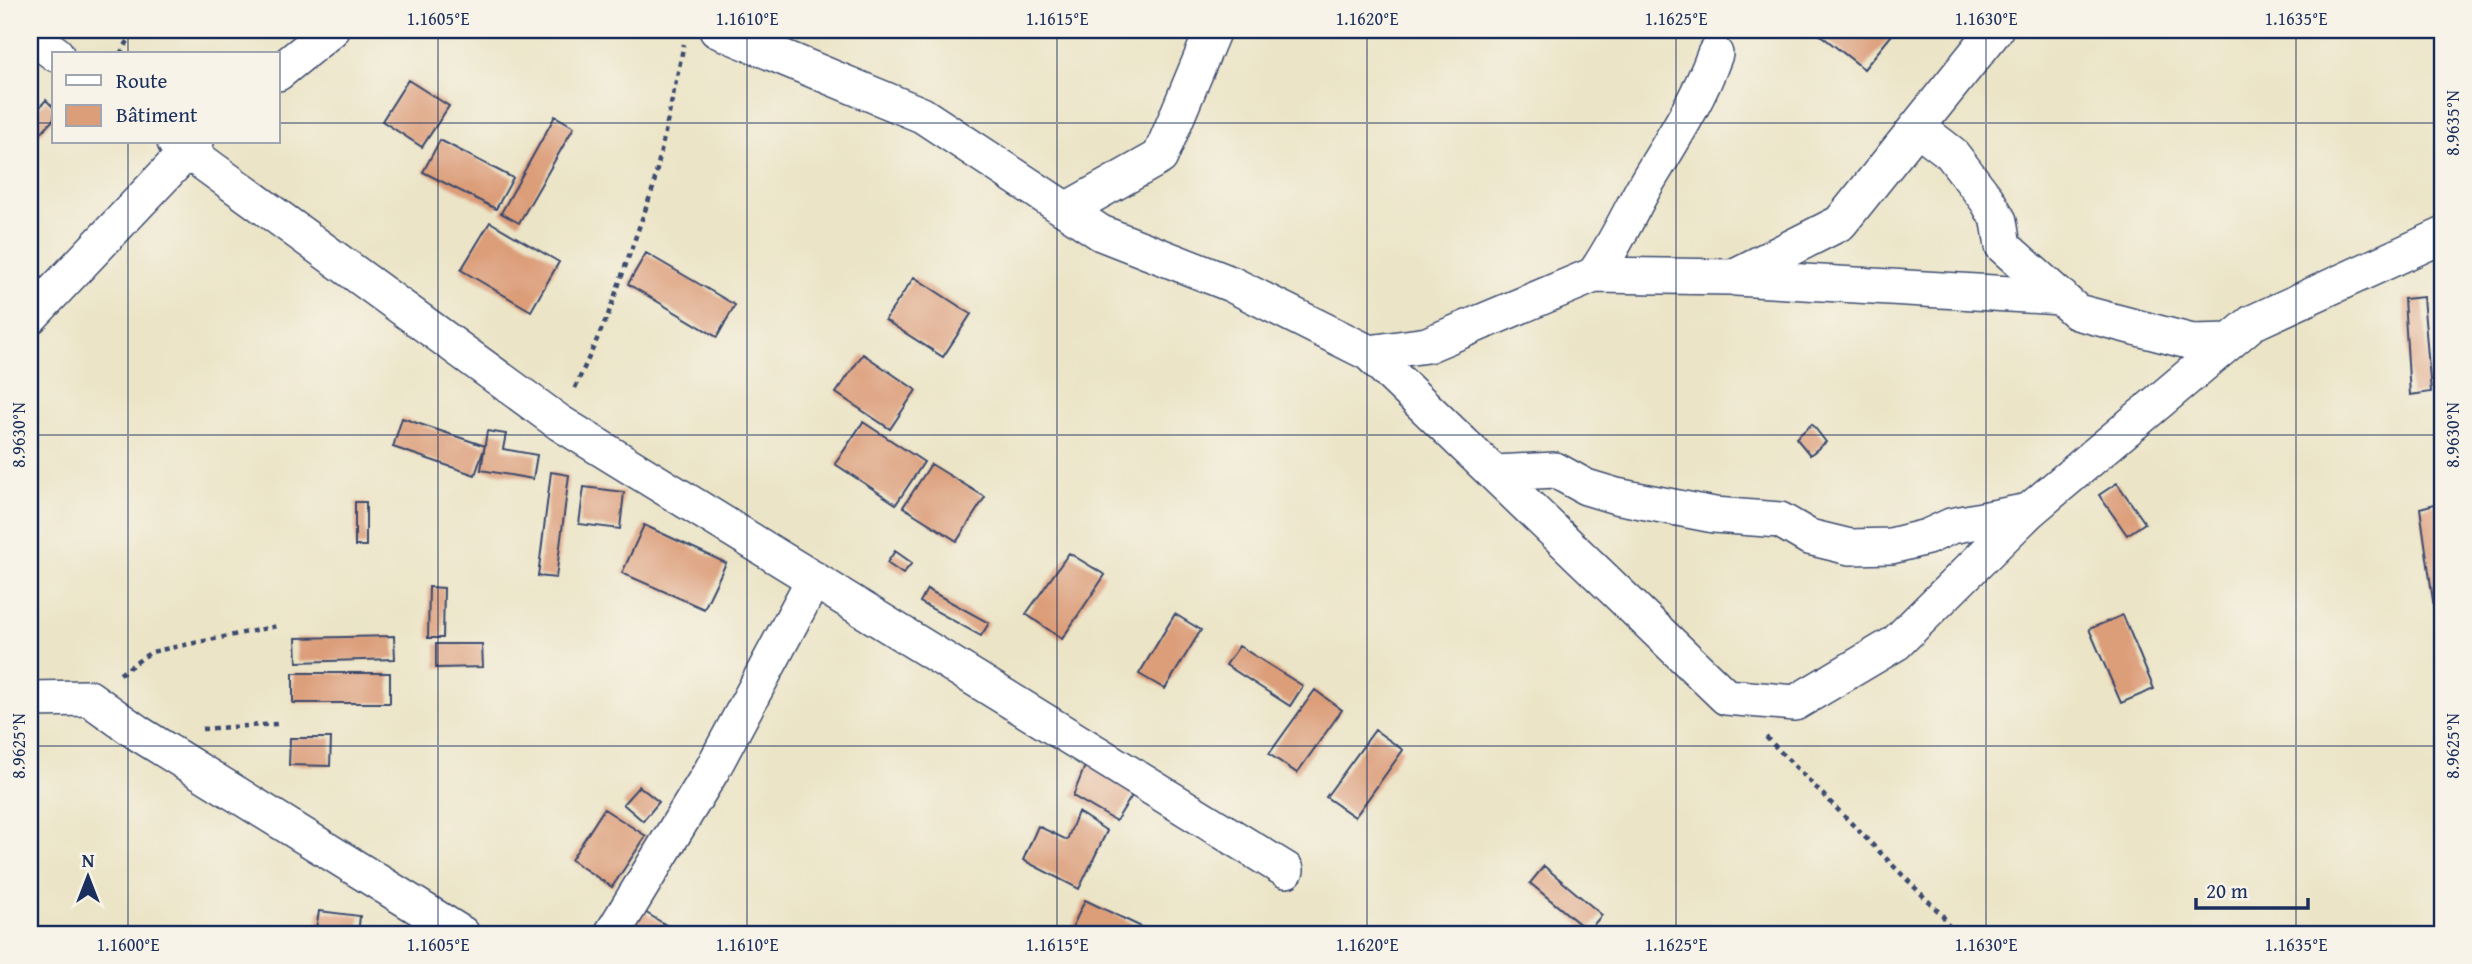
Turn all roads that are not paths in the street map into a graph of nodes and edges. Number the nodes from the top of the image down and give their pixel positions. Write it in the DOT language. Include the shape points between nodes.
graph roads {
  1 [pos="331,30"];
  2 [pos="717,30"];
  3 [pos="1213,30"];
  4 [pos="1995,30"];
  5 [pos="30,35"];
  6 [pos="53,52"];
  7 [pos="1715,54"];
  8 [pos="280,71"];
  9 [pos="1917,127"];
  10 [pos="186,145"];
  11 [pos="1066,210"];
  12 [pos="2442,236"];
  13 [pos="1594,275"];
  14 [pos="1733,277"];
  15 [pos="2061,297"];
  16 [pos="30,317"];
  17 [pos="2231,341"];
  18 [pos="1369,353"];
  19 [pos="1494,473"];
  20 [pos="2029,511"];
  21 [pos="814,579"];
  22 [pos="30,699"];
  23 [pos="1286,870"];
  24 [pos="462,934"];
  25 [pos="612,934"];
  1 -- 8 [label="street"];
  2 -- 11 [label="street" via="922,115"];
  3 -- 11 [label="street" via="1160,157"];
  4 -- 9 [label="street"];
  5 -- 6 [label="street"];
  7 -- 13 [label="street" via="1690,112"];
  9 -- 14 [label="street" via="1840,223"];
  9 -- 15 [label="street" via="1951,153 1987,200 1999,221 2003,246"];
  10 -- 16 [label="street"];
  10 -- 21 [label="street" via="559,423"];
  11 -- 18 [label="street" via="1101,233 1231,284"];
  12 -- 17 [label="street" via="2252,323"];
  13 -- 14 [label="street"];
  13 -- 18 [label="street" via="1427,345"];
  14 -- 15 [label="street"];
  15 -- 17 [label="street" via="2077,312 2192,342"];
  17 -- 20 [label="street"];
  18 -- 19 [label="street"];
  19 -- 20 [label="street" via="1555,470 1616,496 1714,515 1780,520 1810,537 1850,547 1891,547 1951,526"];
  19 -- 20 [label="street" via="1726,696 1795,703 1896,643"];
  21 -- 23 [label="street"];
  21 -- 25 [label="street" via="712,770"];
  22 -- 24 [label="street" via="89,698"];
}
